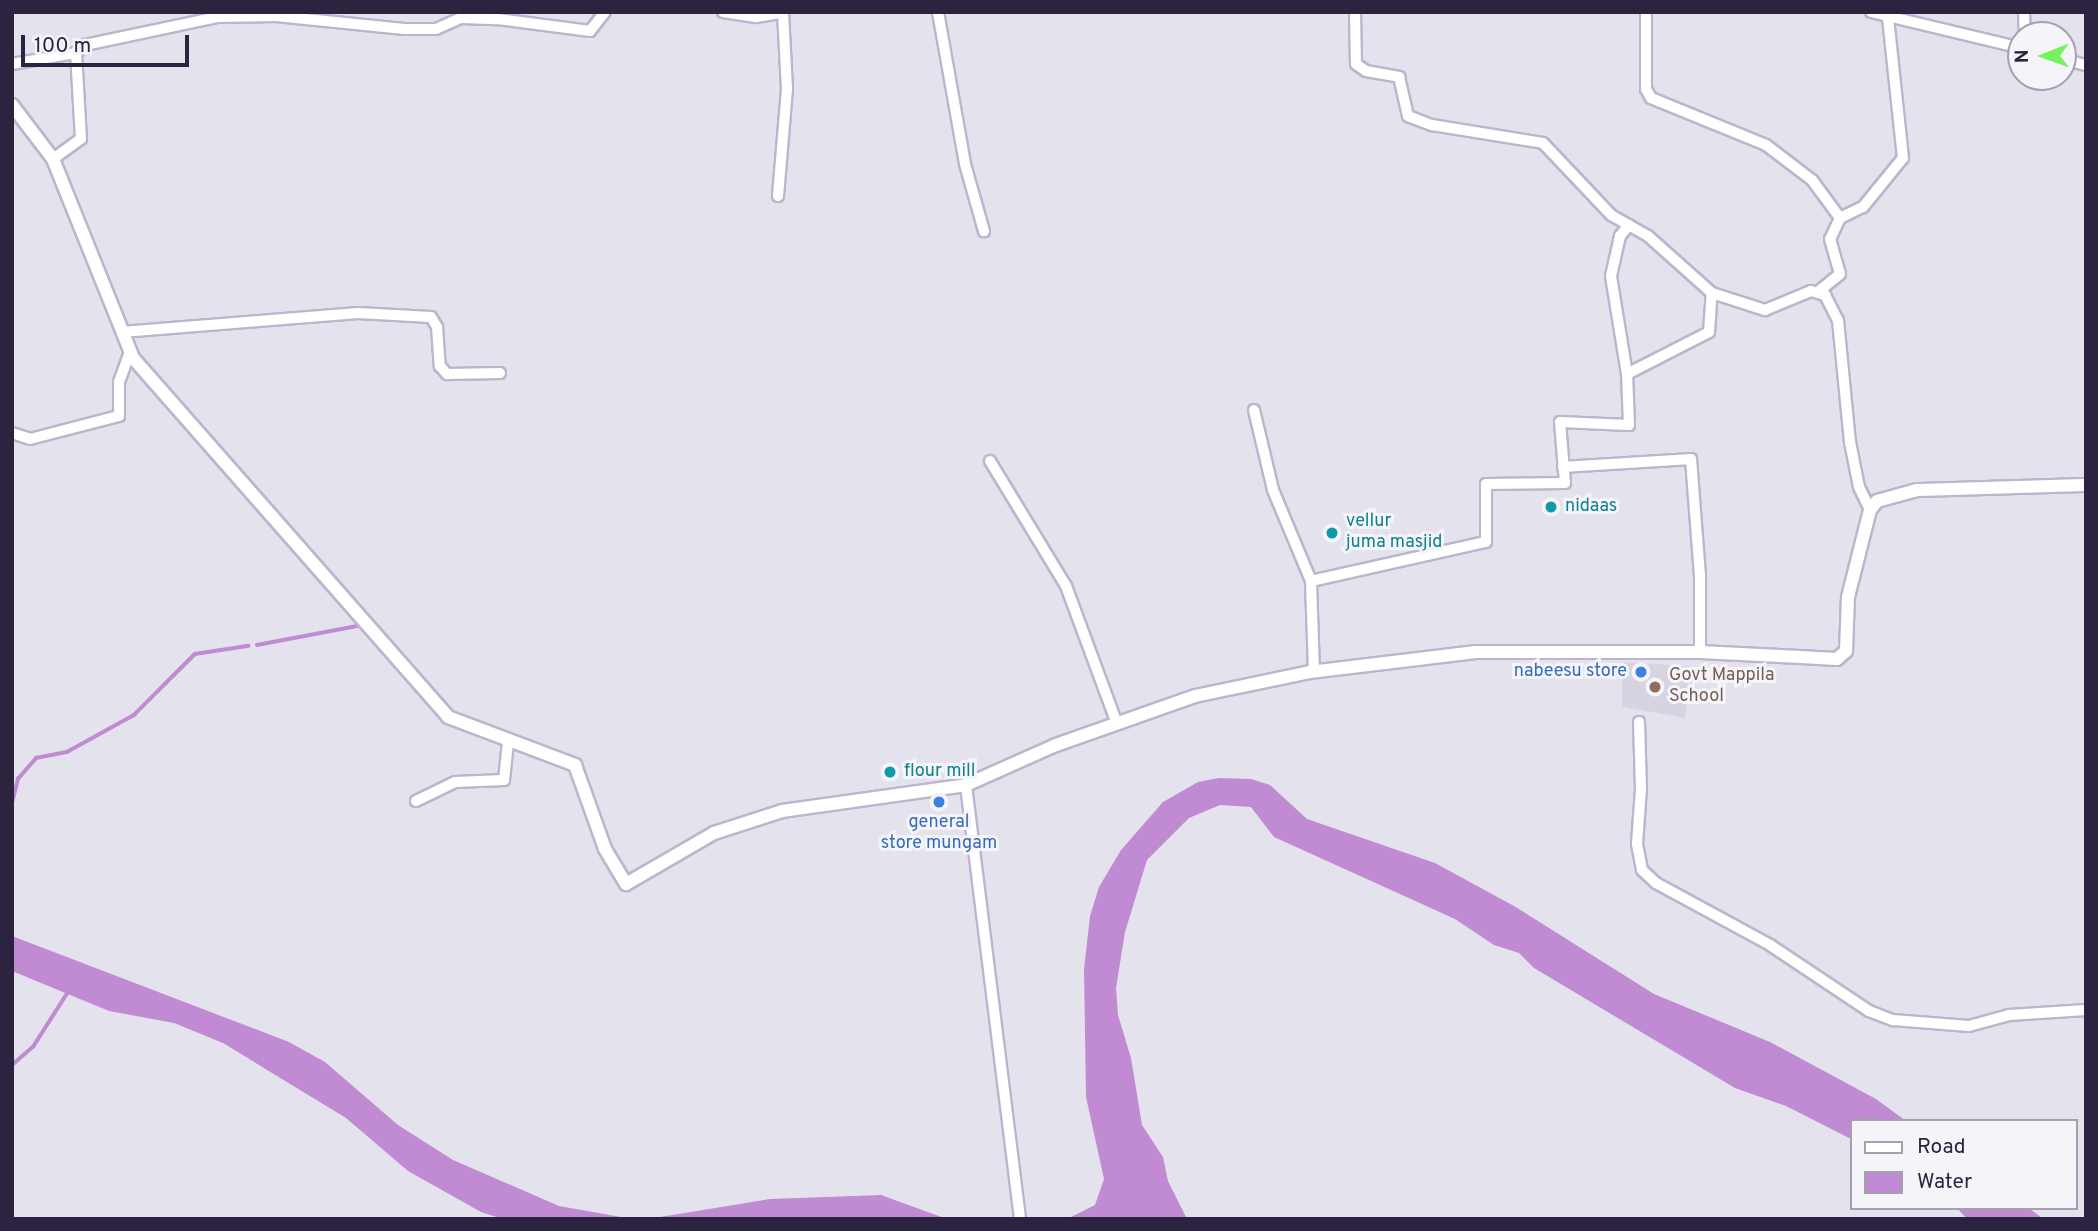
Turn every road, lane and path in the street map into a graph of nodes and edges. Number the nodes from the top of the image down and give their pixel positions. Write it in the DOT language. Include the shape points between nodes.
graph roads {
  1 [pos="605,12"];
  2 [pos="723,12"];
  3 [pos="938,12"];
  4 [pos="1355,12"];
  5 [pos="1646,12"];
  6 [pos="1871,12"];
  7 [pos="782,13"];
  8 [pos="341,17"];
  9 [pos="1888,17"];
  10 [pos="2007,45"];
  11 [pos="76,53"];
  12 [pos="12,64"];
  13 [pos="12,105"];
  14 [pos="53,159"];
  15 [pos="778,196"];
  16 [pos="1840,218"];
  17 [pos="1629,225"];
  18 [pos="984,231"];
  19 [pos="1820,290"];
  20 [pos="1712,293"];
  21 [pos="122,332"];
  22 [pos="130,351"];
  23 [pos="500,373"];
  24 [pos="1627,374"];
  25 [pos="1254,410"];
  26 [pos="12,433"];
  27 [pos="990,461"];
  28 [pos="1563,467"];
  29 [pos="2086,485"];
  30 [pos="1870,510"];
  31 [pos="1311,581"];
  32 [pos="1700,652"];
  33 [pos="1314,672"];
  34 [pos="1639,722"];
  35 [pos="1117,724"];
  36 [pos="508,741"];
  37 [pos="966,785"];
  38 [pos="416,801"];
  39 [pos="2086,1010"];
  40 [pos="1020,1219"];
  1 -- 8 [label="street" via="590,31 461,18 425,29"];
  2 -- 7 [label="street" via="756,17"];
  3 -- 18 [label="street" via="965,164"];
  4 -- 17 [label="street" via="1356,64 1366,71 1399,77 1408,116 1432,125 1543,143 1611,215"];
  5 -- 16 [label="street" via="1646,89 1651,97 1766,145 1812,180"];
  6 -- 9 [label="street"];
  7 -- 15 [label="street" via="787,89"];
  8 -- 11 [label="street" via="218,17 85,45"];
  9 -- 10 [label="street"];
  9 -- 16 [label="street" via="1903,158 1877,194"];
  11 -- 12 [label="street"];
  11 -- 14 [label="street" via="81,139"];
  13 -- 14 [label="main road"];
  14 -- 21 [label="main road"];
  16 -- 19 [label="street" via="1830,239 1840,274"];
  17 -- 20 [label="street" via="1648,236"];
  17 -- 24 [label="street" via="1620,236 1611,276"];
  19 -- 20 [label="street" via="1765,310"];
  19 -- 30 [label="street" via="1838,320 1850,442 1858,487"];
  20 -- 24 [label="street" via="1709,332"];
  21 -- 22 [label="main road"];
  21 -- 23 [label="street" via="358,313 431,317 437,327 440,366 447,374"];
  22 -- 26 [label="street" via="119,382 120,416 30,439"];
  22 -- 36 [label="main road" via="448,717"];
  24 -- 28 [label="street" via="1629,425 1560,422"];
  25 -- 31 [label="street" via="1273,490"];
  27 -- 35 [label="street" via="1066,586"];
  28 -- 31 [label="street" via="1565,483 1486,484 1486,542"];
  28 -- 32 [label="street" via="1690,459 1700,575"];
  29 -- 30 [label="main road" via="1917,490 1892,494"];
  30 -- 32 [label="main road" via="1848,597 1844,656"];
  31 -- 33 [label="street"];
  32 -- 33 [label="main road" via="1476,652"];
  33 -- 35 [label="main road" via="1195,696"];
  34 -- 39 [label="street" via="1637,844 1642,870 1656,883 1770,944 1869,1011 1893,1020 1969,1026 2009,1015"];
  35 -- 37 [label="main road"];
  36 -- 37 [label="main road" via="575,765 606,849 626,884 714,833 782,811"];
  36 -- 38 [label="street" via="504,780 455,782"];
  37 -- 40 [label="street"];
}
